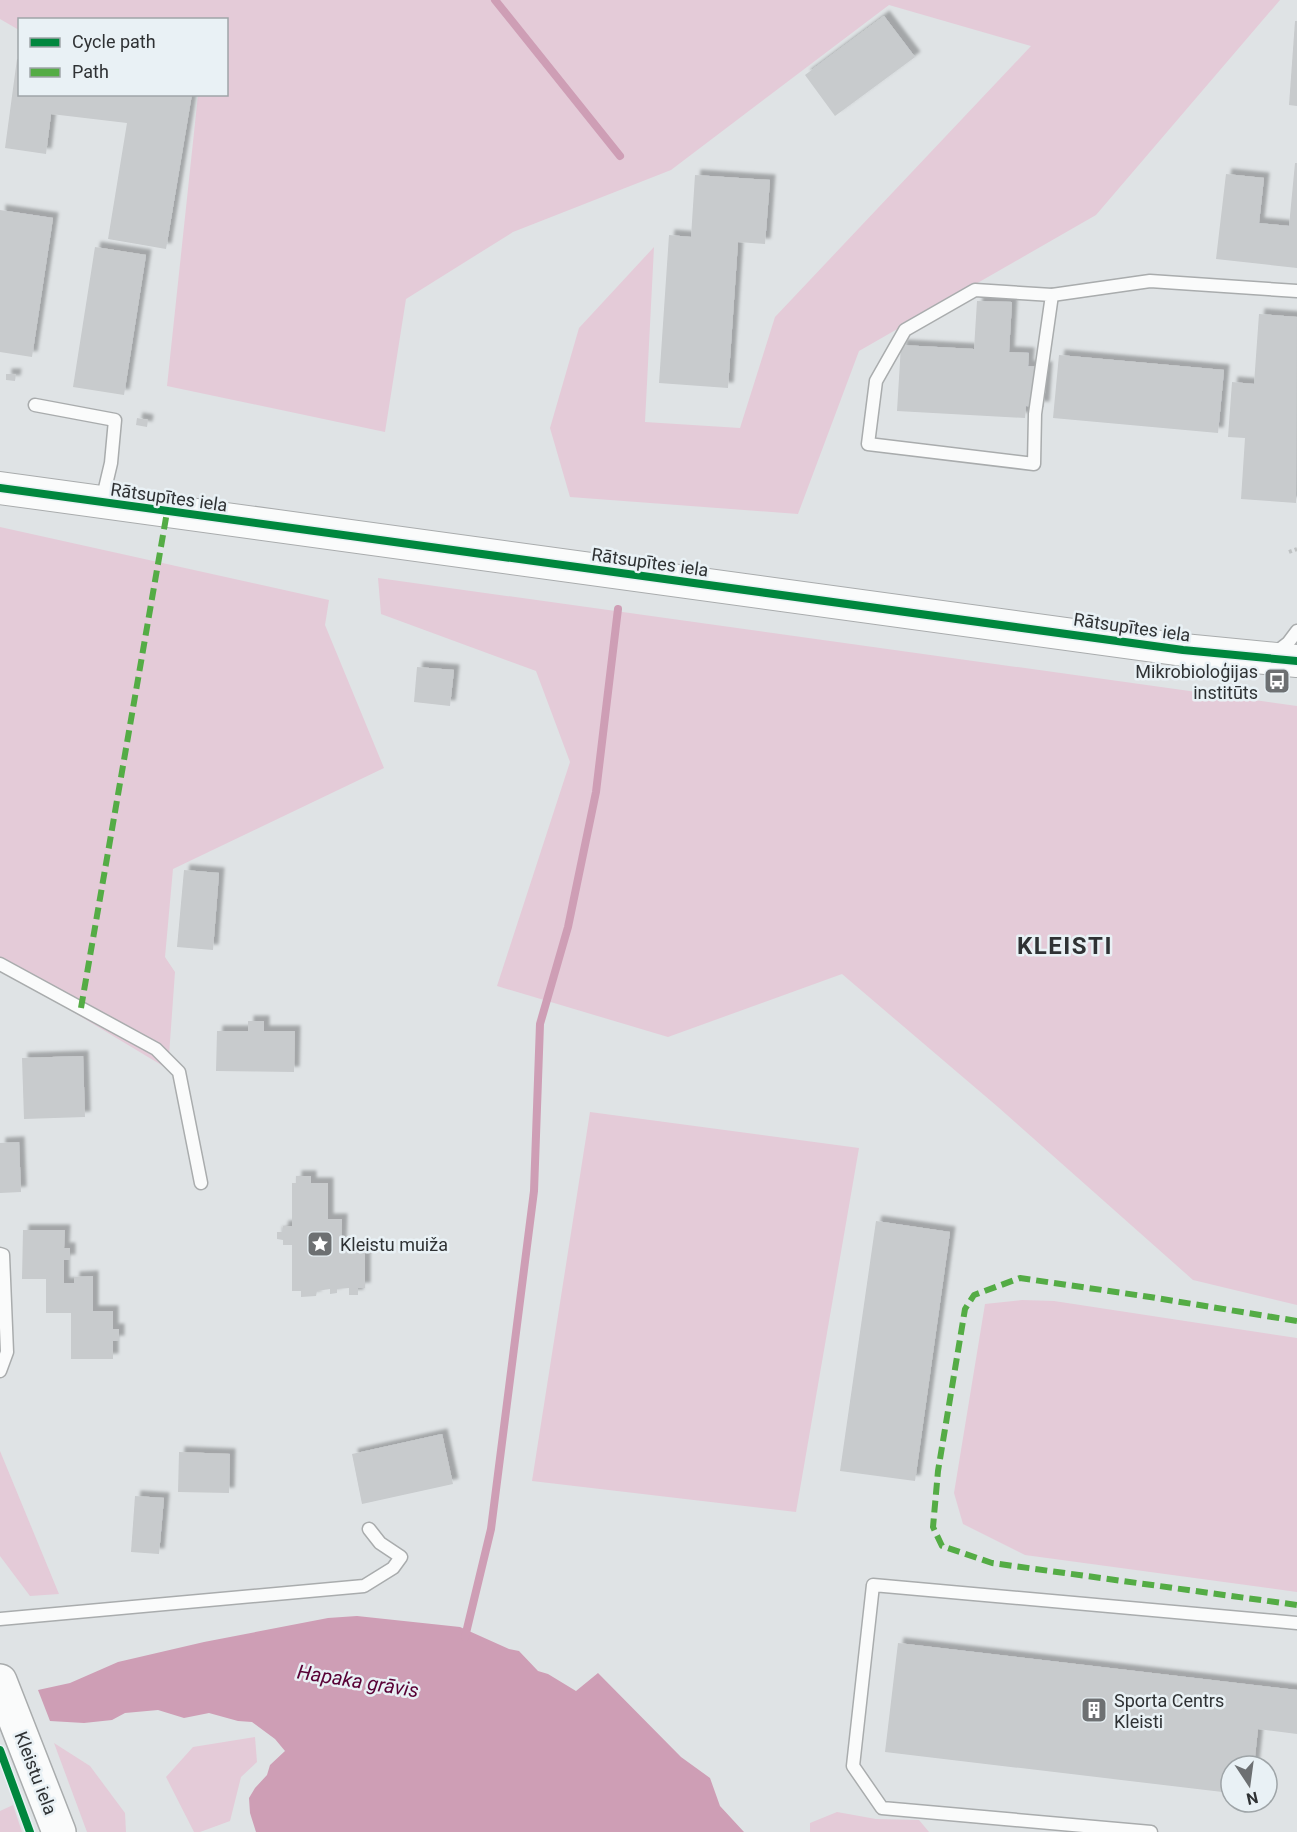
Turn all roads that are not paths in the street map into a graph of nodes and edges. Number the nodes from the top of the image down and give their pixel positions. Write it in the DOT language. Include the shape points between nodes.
graph roads {
  1 [pos="1297,291"];
  2 [pos="1052,295"];
  3 [pos="35,405"];
  4 [pos="0,488"];
  5 [pos="102,502"];
  6 [pos="1297,631"];
  7 [pos="1297,644"];
  8 [pos="1283,659"];
  9 [pos="0,964"];
  10 [pos="201,1183"];
  11 [pos="0,1254"];
  12 [pos="0,1371"];
  13 [pos="369,1529"];
  14 [pos="0,1619"];
  15 [pos="1297,1623"];
  16 [pos="0,1681"];
  17 [pos="58,1832"];
  18 [pos="1151,1832"];
  1 -- 2 [label="lane" via="1150,281"];
  2 -- 2 [label="lane" via="1035,414 1034,464 868,444 876,381 906,330 975,290"];
  3 -- 5 [label="lane" via="115,420"];
  4 -- 5 [label="street, Rātsupītes iela"];
  5 -- 8 [label="street, Rātsupītes iela" via="1183,650"];
  6 -- 8 [label="lane"];
  7 -- 8 [label="street, Rātsupītes iela"];
  9 -- 10 [label="lane" via="156,1049 179,1072"];
  11 -- 12 [label="lane" via="7,1352"];
  13 -- 14 [label="lane" via="380,1543 400,1557 393,1568 364,1586"];
  15 -- 18 [label="lane" via="873,1585 853,1766 882,1808"];
  16 -- 17 [label="main road, Kleistu iela"];
}
